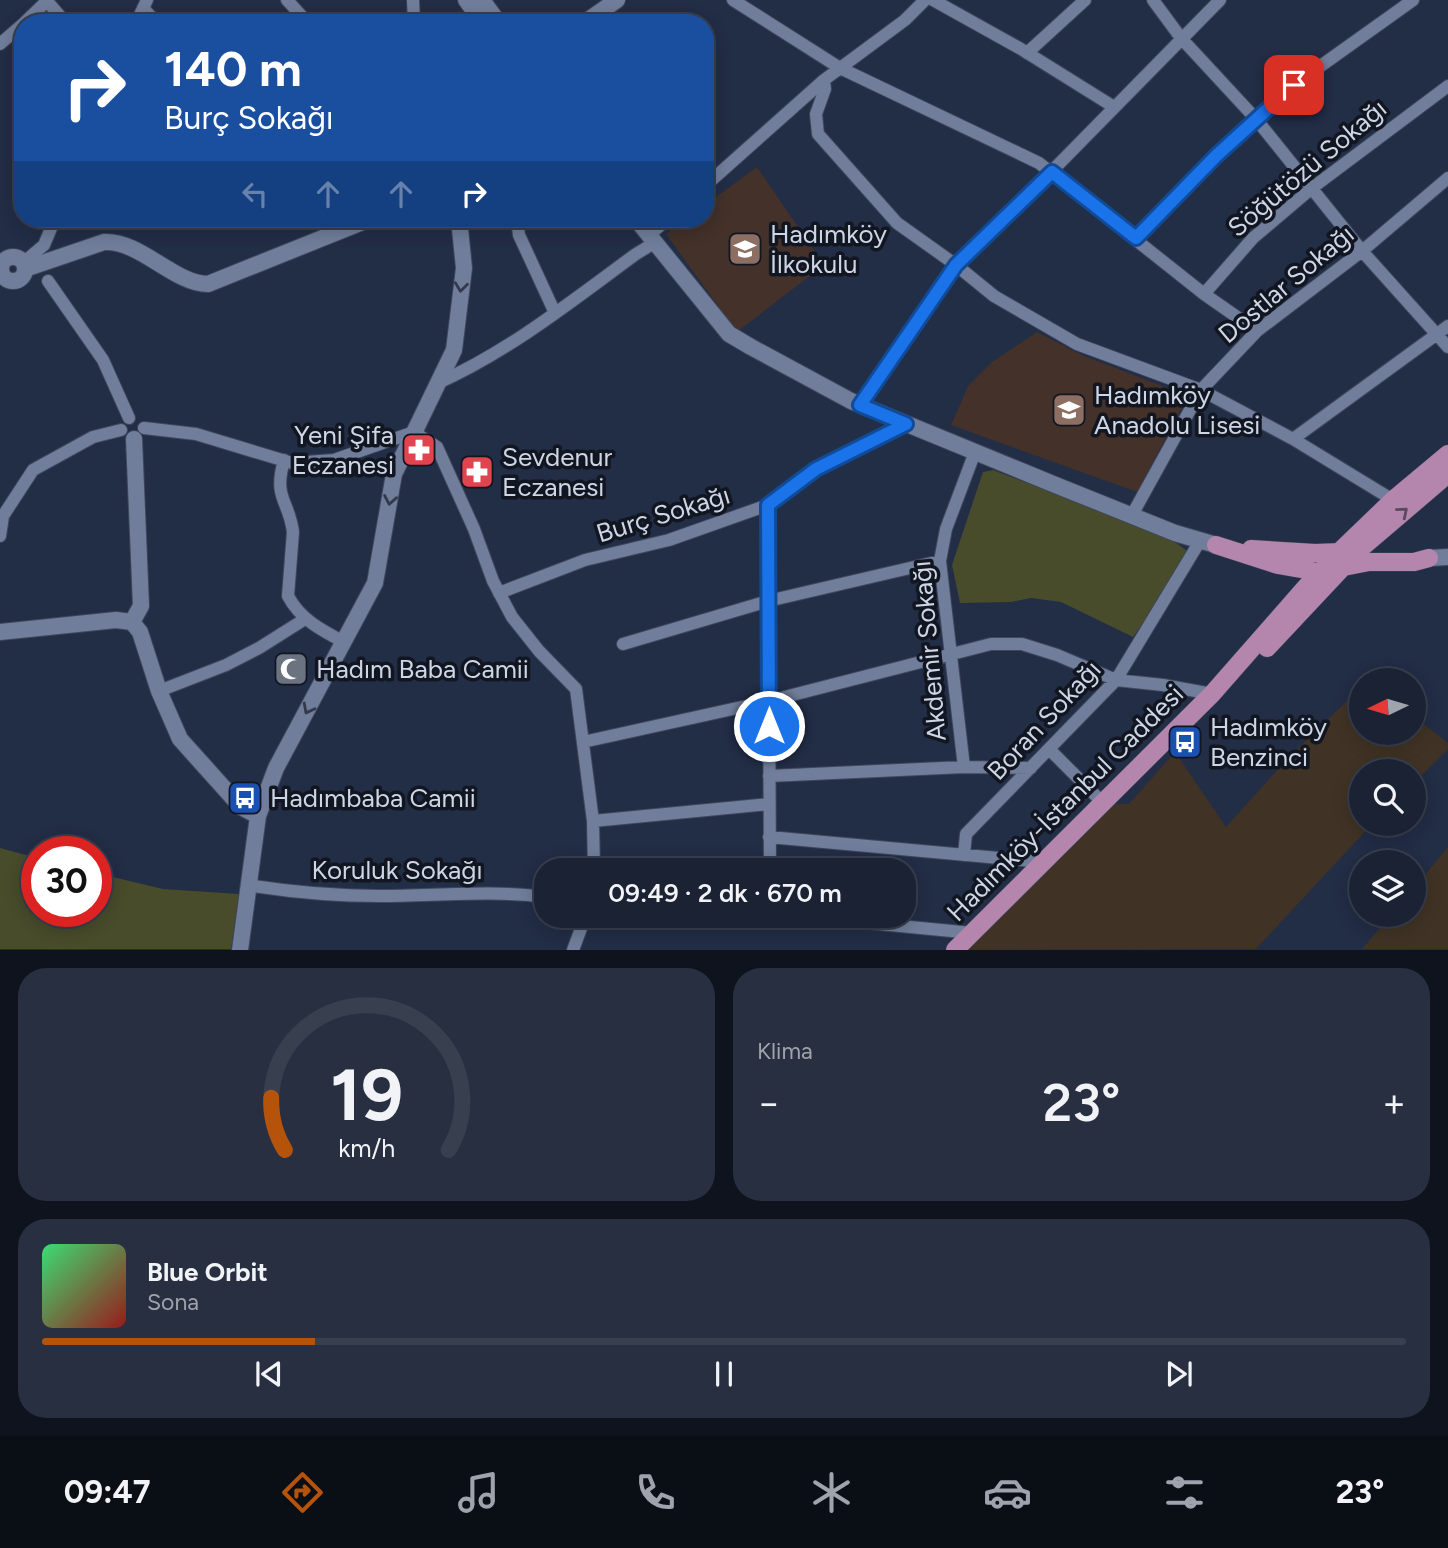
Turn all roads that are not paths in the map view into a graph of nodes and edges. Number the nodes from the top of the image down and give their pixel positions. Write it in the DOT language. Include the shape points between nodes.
graph roads {
  1 [pos="287,0"];
  2 [pos="617,0"];
  3 [pos="631,0"];
  4 [pos="733,0"];
  5 [pos="925,0"];
  6 [pos="933,0"];
  7 [pos="1085,0"];
  8 [pos="1153,0"];
  9 [pos="1220,0"];
  10 [pos="1413,0"];
  11 [pos="47,1"];
  12 [pos="33,14"];
  13 [pos="300,14"];
  14 [pos="597,14"];
  15 [pos="611,14"];
  16 [pos="14,32"];
  17 [pos="1181,38"];
  18 [pos="0,44"];
  19 [pos="1027,53"];
  20 [pos="840,68"];
  21 [pos="824,80"];
  22 [pos="1448,86"];
  23 [pos="1114,107"];
  24 [pos="1256,119"];
  25 [pos="1052,172"];
  26 [pos="714,178"];
  27 [pos="1448,178"];
  28 [pos="1312,188"];
  29 [pos="51,228"];
  30 [pos="348,228"];
  31 [pos="460,228"];
  32 [pos="518,228"];
  33 [pos="642,228"];
  34 [pos="661,228"];
  35 [pos="1136,238"];
  36 [pos="651,240"];
  37 [pos="1362,251"];
  38 [pos="956,265"];
  39 [pos="8,267"];
  40 [pos="48,281"];
  41 [pos="1204,295"];
  42 [pos="555,313"];
  43 [pos="1448,326"];
  44 [pos="1256,331"];
  45 [pos="1437,335"];
  46 [pos="1448,347"];
  47 [pos="438,383"];
  48 [pos="1201,390"];
  49 [pos="860,405"];
  50 [pos="906,424"];
  51 [pos="414,432"];
  52 [pos="133,433"];
  53 [pos="1293,439"];
  54 [pos="975,452"];
  55 [pos="1448,454"];
  56 [pos="284,460"];
  57 [pos="1448,474"];
  58 [pos="1393,500"];
  59 [pos="768,505"];
  60 [pos="1132,515"];
  61 [pos="0,536"];
  62 [pos="1208,543"];
  63 [pos="1359,550"];
  64 [pos="1448,557"];
  65 [pos="1429,558"];
  66 [pos="940,561"];
  67 [pos="1339,561"];
  68 [pos="1318,572"];
  69 [pos="499,593"];
  70 [pos="768,601"];
  71 [pos="306,619"];
  72 [pos="132,622"];
  73 [pos="0,632"];
  74 [pos="344,642"];
  75 [pos="623,644"];
  76 [pos="951,654"];
  77 [pos="1116,680"];
  78 [pos="159,691"];
  79 [pos="1212,694"];
  80 [pos="769,701"];
  81 [pos="583,742"];
  82 [pos="1049,749"];
  83 [pos="964,767"];
  84 [pos="1031,768"];
  85 [pos="769,776"];
  86 [pos="1102,802"];
  87 [pos="769,804"];
  88 [pos="258,816"];
  89 [pos="593,821"];
  90 [pos="769,837"];
  91 [pos="964,855"];
  92 [pos="594,858"];
  93 [pos="769,858"];
  94 [pos="1042,862"];
  95 [pos="247,885"];
  96 [pos="534,895"];
  97 [pos="581,928"];
  98 [pos="916,928"];
  99 [pos="972,933"];
  100 [pos="240,950"];
  101 [pos="573,950"];
  102 [pos="956,950"];
  1 -- 13 [label="street"];
  2 -- 14 [label="street"];
  3 -- 15 [label="street"];
  4 -- 20 [label="street"];
  5 -- 20 [label="street"];
  6 -- 19 [label="street"];
  7 -- 19 [label="street"];
  8 -- 17 [label="street"];
  9 -- 17 [label="street"];
  10 -- 24 [label="street" via="1305,77"];
  11 -- 12 [label="street"];
  16 -- 18 [label="street"];
  17 -- 23 [label="street"];
  17 -- 24 [label="street"];
  19 -- 23 [label="street"];
  20 -- 21 [label="street"];
  20 -- 25 [label="street"];
  21 -- 26 [label="street"];
  21 -- 38 [label="street" via="816,114 818,134 897,223"];
  22 -- 28 [label="street, Söğütözü Sokağı"];
  23 -- 25 [label="street"];
  24 -- 28 [label="street"];
  24 -- 35 [label="street"];
  25 -- 35 [label="street"];
  25 -- 38 [label="street"];
  27 -- 37 [label="street, Dostlar Sokağı"];
  28 -- 37 [label="street"];
  28 -- 41 [label="street, Söğütözü Sokağı" via="1253,238"];
  29 -- 39 [label="street" via="44,245"];
  30 -- 39 [label="street" via="208,284 194,282 111,242"];
  31 -- 47 [label="street, one-way" via="464,268 456,337"];
  32 -- 42 [label="street"];
  33 -- 36 [label="street"];
  34 -- 36 [label="street"];
  35 -- 41 [label="street"];
  36 -- 42 [label="street"];
  36 -- 49 [label="street" via="729,334"];
  37 -- 44 [label="street, Dostlar Sokağı"];
  37 -- 45 [label="street"];
  38 -- 48 [label="street" via="994,296 1077,344"];
  38 -- 49 [label="street"];
  40 -- 52 [label="street" via="103,360 129,418 139,419"];
  41 -- 44 [label="street"];
  42 -- 47 [label="street" via="470,369"];
  43 -- 45 [label="street"];
  44 -- 48 [label="street, Dostlar Sokağı"];
  45 -- 46 [label="street"];
  45 -- 53 [label="street"];
  47 -- 51 [label="street"];
  48 -- 53 [label="street"];
  48 -- 60 [label="street, Dostlar Sokağı"];
  49 -- 50 [label="street"];
  50 -- 54 [label="street"];
  50 -- 59 [label="street, Burç Sokağı" via="816,469"];
  51 -- 56 [label="street" via="334,460"];
  51 -- 69 [label="street" via="437,447"];
  51 -- 74 [label="street, one-way" via="394,474 374,583"];
  52 -- 56 [label="street" via="196,434"];
  52 -- 61 [label="street" via="93,437 33,470 3,516"];
  52 -- 72 [label="street" via="141,606"];
  53 -- 58 [label="street"];
  54 -- 60 [label="street"];
  54 -- 66 [label="street, Akdemir Sokağı" via="946,529"];
  55 -- 58 [label="main road, Hadımköy-İstanbul Caddesi"];
  56 -- 71 [label="street" via="280,493 293,532 288,596"];
  63 -- 57 [label="main road, Hadımköy-İstanbul Caddesi, one-way"];
  58 -- 67 [label="main road, Hadımköy-İstanbul Caddesi"];
  59 -- 69 [label="street, Burç Sokağı" via="669,540 585,561"];
  59 -- 70 [label="street"];
  60 -- 62 [label="street"];
  62 -- 67 [label="main road"];
  62 -- 68 [label="main road"];
  62 -- 77 [label="street, Boran Sokağı"];
  63 -- 65 [label="main road"];
  63 -- 67 [label="main road, Hadımköy-İstanbul Caddesi"];
  64 -- 65 [label="street"];
  65 -- 67 [label="main road"];
  66 -- 70 [label="street"];
  66 -- 76 [label="street, Akdemir Sokağı"];
  67 -- 68 [label="main road, Hadımköy-İstanbul Caddesi"];
  67 -- 79 [label="main road, Hadımköy-İstanbul Caddesi" via="1260,656"];
  68 -- 79 [label="main road, Hadımköy-İstanbul Caddesi"];
  69 -- 81 [label="street" via="539,651 576,689"];
  70 -- 75 [label="street"];
  70 -- 80 [label="street"];
  71 -- 74 [label="street"];
  71 -- 78 [label="street" via="226,665"];
  72 -- 73 [label="street"];
  72 -- 78 [label="street" via="140,632"];
  74 -- 88 [label="street, one-way" via="276,768"];
  76 -- 77 [label="street" via="991,644 1022,644"];
  76 -- 80 [label="street"];
  76 -- 83 [label="street, Akdemir Sokağı"];
  77 -- 79 [label="street"];
  77 -- 82 [label="street, Boran Sokağı"];
  78 -- 88 [label="street" via="180,739 241,807"];
  79 -- 86 [label="main road, Hadımköy-İstanbul Caddesi"];
  80 -- 81 [label="street"];
  80 -- 85 [label="street"];
  81 -- 89 [label="street"];
  82 -- 84 [label="street, Boran Sokağı"];
  82 -- 86 [label="street"];
  83 -- 84 [label="street"];
  83 -- 85 [label="street"];
  84 -- 91 [label="street, Boran Sokağı" via="967,834"];
  85 -- 87 [label="street"];
  86 -- 94 [label="main road, Hadımköy-İstanbul Caddesi"];
  87 -- 89 [label="street"];
  87 -- 90 [label="street"];
  88 -- 95 [label="street"];
  89 -- 92 [label="street"];
  90 -- 91 [label="street"];
  90 -- 93 [label="street"];
  91 -- 94 [label="street"];
  94 -- 99 [label="main road, Hadımköy-İstanbul Caddesi"];
  95 -- 96 [label="street, Koruluk Sokağı" via="296,893 379,896"];
  95 -- 100 [label="street"];
  97 -- 101 [label="street"];
  98 -- 99 [label="street"];
  99 -- 102 [label="main road, Hadımköy-İstanbul Caddesi"];
}
